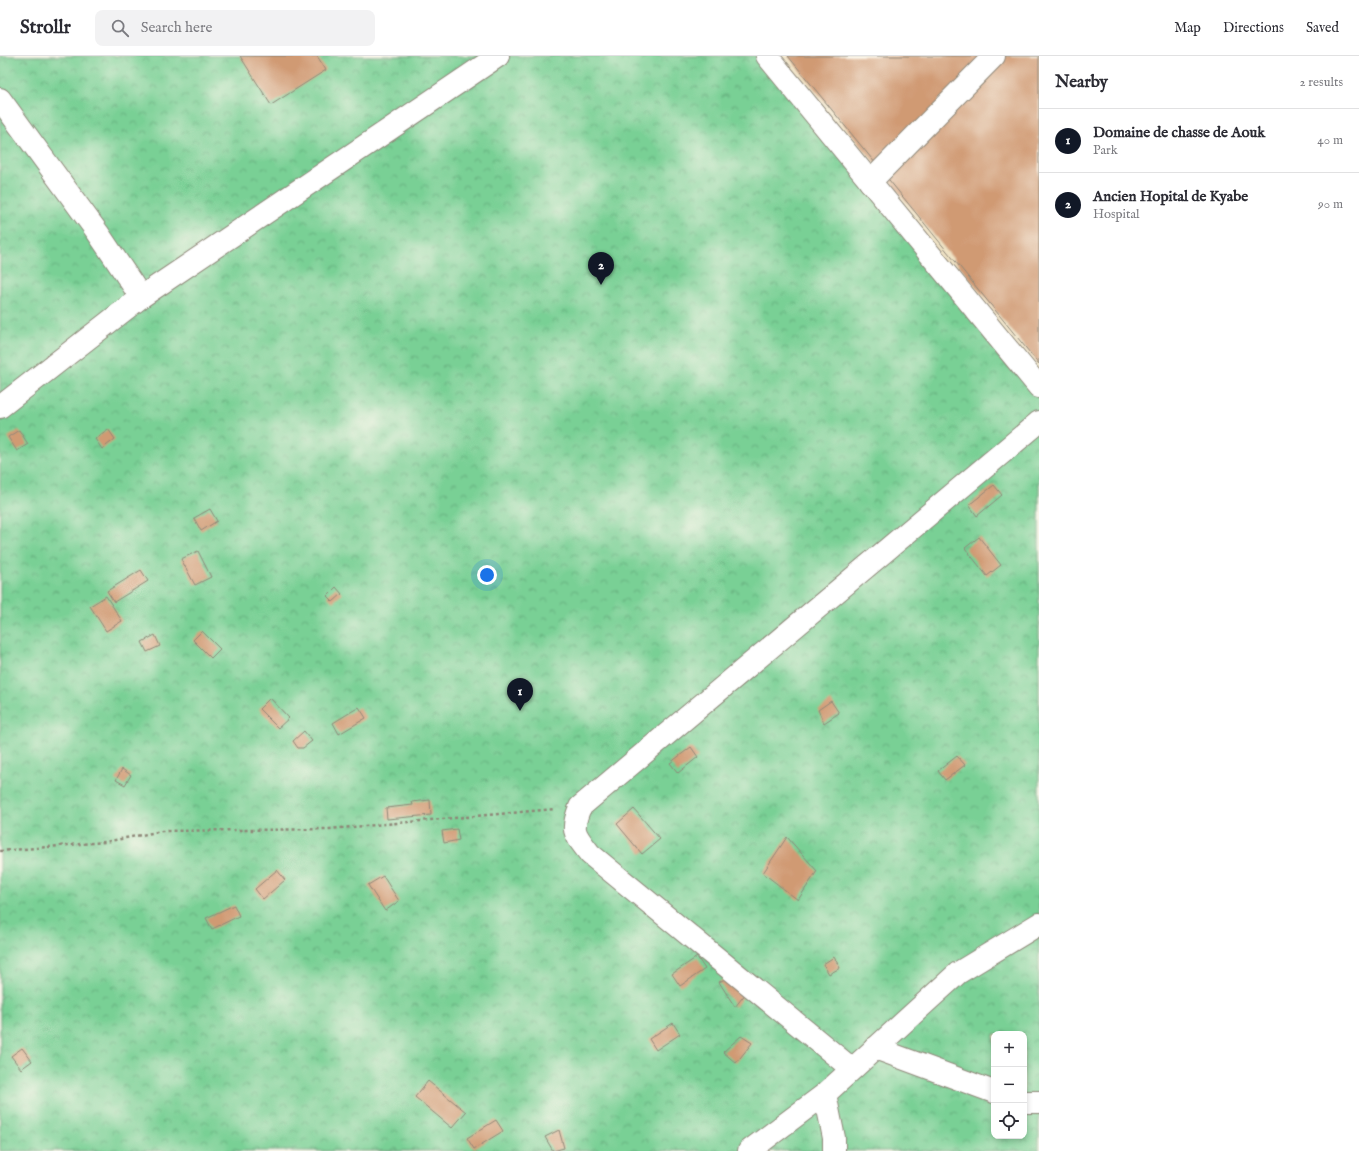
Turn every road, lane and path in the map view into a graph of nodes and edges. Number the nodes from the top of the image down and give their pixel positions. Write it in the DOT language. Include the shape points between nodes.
graph roads {
  1 [pos="498,56"];
  2 [pos="766,56"];
  3 [pos="994,56"];
  4 [pos="0,100"];
  5 [pos="870,182"];
  6 [pos="141,297"];
  7 [pos="1039,387"];
  8 [pos="0,407"];
  9 [pos="1039,422"];
  10 [pos="580,807"];
  11 [pos="0,851"];
  12 [pos="1039,924"];
  13 [pos="875,1048"];
  14 [pos="852,1069"];
  15 [pos="991,1091"];
  16 [pos="825,1094"];
  17 [pos="1027,1102"];
  18 [pos="1039,1102"];
  19 [pos="749,1151"];
  20 [pos="834,1151"];
  1 -- 6 [label="main road"];
  2 -- 5 [label="main road"];
  3 -- 5 [label="main road"];
  4 -- 6 [label="main road" via="98,233"];
  5 -- 7 [label="main road"];
  6 -- 8 [label="main road"];
  9 -- 10 [label="main road"];
  10 -- 11 [label="path" via="330,829 162,831 105,842"];
  10 -- 14 [label="main road" via="574,823 577,837 590,854"];
  12 -- 13 [label="main road" via="958,973"];
  13 -- 14 [label="main road"];
  13 -- 15 [label="main road"];
  14 -- 16 [label="main road"];
  16 -- 19 [label="main road"];
  16 -- 20 [label="main road" via="834,1138"];
  17 -- 18 [label="main road"];
}
